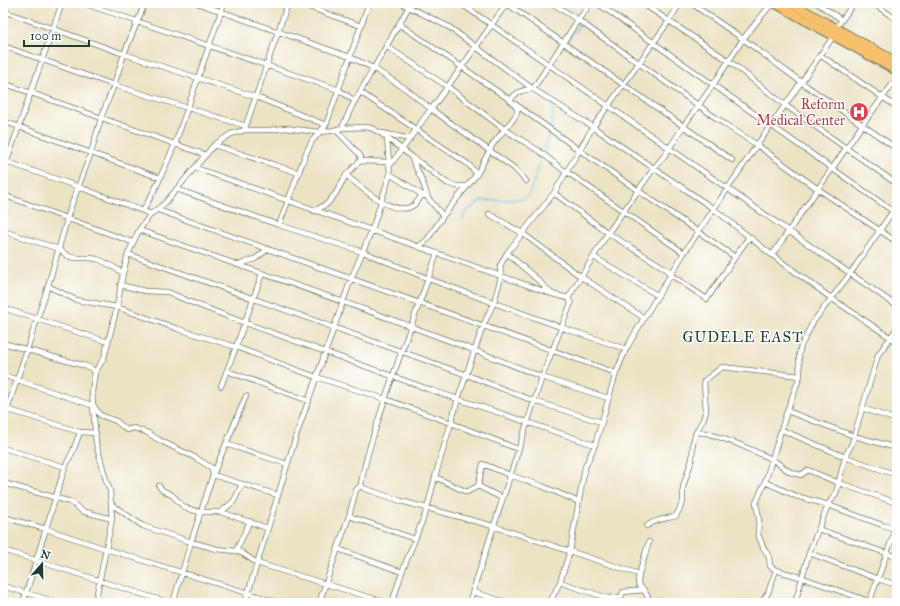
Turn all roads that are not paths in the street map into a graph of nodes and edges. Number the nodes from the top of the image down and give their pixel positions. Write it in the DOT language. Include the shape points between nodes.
graph roads {
  1 [pos="62,3"];
  2 [pos="83,3"];
  3 [pos="145,3"];
  4 [pos="197,3"];
  5 [pos="224,3"];
  6 [pos="288,3"];
  7 [pos="298,3"];
  8 [pos="369,3"];
  9 [pos="401,3"];
  10 [pos="460,3"];
  11 [pos="507,3"];
  12 [pos="552,3"];
  13 [pos="591,3"];
  14 [pos="597,3"];
  15 [pos="642,3"];
  16 [pos="680,3"];
  17 [pos="691,3"];
  18 [pos="773,3"];
  19 [pos="791,3"];
  20 [pos="817,3"];
  21 [pos="854,3"];
  22 [pos="873,3"];
  23 [pos="410,5"];
  24 [pos="3,11"];
  25 [pos="221,12"];
  26 [pos="578,20"];
  27 [pos="842,20"];
  28 [pos="897,20"];
  29 [pos="668,21"];
  30 [pos="138,22"];
  31 [pos="399,24"];
  32 [pos="491,25"];
  33 [pos="361,26"];
  34 [pos="53,28"];
  35 [pos="279,32"];
  36 [pos="835,33"];
  37 [pos="743,39"];
  38 [pos="653,43"];
  39 [pos="563,44"];
  40 [pos="209,45"];
  41 [pos="476,45"];
  42 [pos="3,46"];
  43 [pos="386,46"];
  44 [pos="124,54"];
  45 [pos="820,55"];
  46 [pos="350,57"];
  47 [pos="43,60"];
  48 [pos="729,61"];
  49 [pos="897,62"];
  50 [pos="638,63"];
  51 [pos="548,65"];
  52 [pos="373,68"];
  53 [pos="462,68"];
  54 [pos="897,72"];
  55 [pos="198,78"];
  56 [pos="897,78"];
  57 [pos="801,82"];
  58 [pos="3,83"];
  59 [pos="623,84"];
  60 [pos="713,85"];
  61 [pos="114,86"];
  62 [pos="448,87"];
  63 [pos="533,89"];
  64 [pos="339,90"];
  65 [pos="360,92"];
  66 [pos="31,93"];
  67 [pos="256,96"];
  68 [pos="883,98"];
  69 [pos="355,101"];
  70 [pos="512,102"];
  71 [pos="698,104"];
  72 [pos="785,105"];
  73 [pos="609,106"];
  74 [pos="897,107"];
  75 [pos="188,108"];
  76 [pos="431,109"];
  77 [pos="101,118"];
  78 [pos="3,121"];
  79 [pos="863,124"];
  80 [pos="326,125"];
  81 [pos="772,126"];
  82 [pos="19,127"];
  83 [pos="594,127"];
  84 [pos="683,127"];
  85 [pos="245,128"];
  86 [pos="342,128"];
  87 [pos="504,129"];
  88 [pos="336,130"];
  89 [pos="417,130"];
  90 [pos="319,132"];
  91 [pos="379,132"];
  92 [pos="387,139"];
  93 [pos="410,139"];
  94 [pos="175,144"];
  95 [pos="214,145"];
  96 [pos="757,145"];
  97 [pos="669,148"];
  98 [pos="847,148"];
  99 [pos="897,149"];
  100 [pos="402,150"];
  101 [pos="489,150"];
  102 [pos="579,150"];
  103 [pos="91,153"];
  104 [pos="206,155"];
  105 [pos="410,156"];
  106 [pos="732,160"];
  107 [pos="360,161"];
  108 [pos="7,162"];
  109 [pos="389,163"];
  110 [pos="196,168"];
  111 [pos="654,168"];
  112 [pos="832,169"];
  113 [pos="3,172"];
  114 [pos="566,172"];
  115 [pos="298,173"];
  116 [pos="390,174"];
  117 [pos="477,174"];
  118 [pos="346,175"];
  119 [pos="160,178"];
  120 [pos="526,181"];
  121 [pos="897,184"];
  122 [pos="466,186"];
  123 [pos="79,187"];
  124 [pos="176,189"];
  125 [pos="727,189"];
  126 [pos="818,189"];
  127 [pos="639,191"];
  128 [pos="554,194"];
  129 [pos="3,195"];
  130 [pos="422,195"];
  131 [pos="428,198"];
  132 [pos="288,201"];
  133 [pos="381,202"];
  134 [pos="897,206"];
  135 [pos="714,209"];
  136 [pos="158,210"];
  137 [pos="143,211"];
  138 [pos="314,211"];
  139 [pos="624,212"];
  140 [pos="895,213"];
  141 [pos="151,214"];
  142 [pos="489,214"];
  143 [pos="443,216"];
  144 [pos="68,219"];
  145 [pos="279,226"];
  146 [pos="139,230"];
  147 [pos="372,230"];
  148 [pos="879,230"];
  149 [pos="3,231"];
  150 [pos="788,231"];
  151 [pos="698,232"];
  152 [pos="522,233"];
  153 [pos="608,233"];
  154 [pos="749,237"];
  155 [pos="132,242"];
  156 [pos="897,242"];
  157 [pos="418,247"];
  158 [pos="59,249"];
  159 [pos="268,249"];
  160 [pos="363,252"];
  161 [pos="437,253"];
  162 [pos="507,253"];
  163 [pos="684,253"];
  164 [pos="128,254"];
  165 [pos="772,255"];
  166 [pos="594,257"];
  167 [pos="734,257"];
  168 [pos="237,265"];
  169 [pos="669,272"];
  170 [pos="123,273"];
  171 [pos="262,274"];
  172 [pos="850,274"];
  173 [pos="580,276"];
  174 [pos="501,277"];
  175 [pos="351,279"];
  176 [pos="429,279"];
  177 [pos="120,285"];
  178 [pos="48,286"];
  179 [pos="552,294"];
  180 [pos="657,295"];
  181 [pos="568,298"];
  182 [pos="831,298"];
  183 [pos="254,299"];
  184 [pos="344,302"];
  185 [pos="494,302"];
  186 [pos="419,303"];
  187 [pos="897,306"];
  188 [pos="117,307"];
  189 [pos="3,308"];
  190 [pos="644,318"];
  191 [pos="37,319"];
  192 [pos="483,326"];
  193 [pos="560,326"];
  194 [pos="410,327"];
  195 [pos="334,328"];
  196 [pos="897,328"];
  197 [pos="891,338"];
  198 [pos="108,342"];
  199 [pos="897,342"];
  200 [pos="3,343"];
  201 [pos="236,347"];
  202 [pos="626,349"];
  203 [pos="26,350"];
  204 [pos="476,350"];
  205 [pos="552,350"];
  206 [pos="325,351"];
  207 [pos="402,352"];
  208 [pos="227,371"];
  209 [pos="95,372"];
  210 [pos="616,373"];
  211 [pos="3,375"];
  212 [pos="467,375"];
  213 [pos="392,376"];
  214 [pos="800,376"];
  215 [pos="542,377"];
  216 [pos="316,378"];
  217 [pos="17,380"];
  218 [pos="221,386"];
  219 [pos="246,396"];
  220 [pos="608,398"];
  221 [pos="384,399"];
  222 [pos="458,399"];
  223 [pos="309,401"];
  224 [pos="534,401"];
  225 [pos="94,406"];
  226 [pos="862,408"];
  227 [pos="5,409"];
  228 [pos="787,411"];
  229 [pos="897,420"];
  230 [pos="3,422"];
  231 [pos="528,422"];
  232 [pos="601,422"];
  233 [pos="451,423"];
  234 [pos="782,430"];
  235 [pos="80,432"];
  236 [pos="696,432"];
  237 [pos="96,434"];
  238 [pos="854,436"];
  239 [pos="226,444"];
  240 [pos="595,445"];
  241 [pos="3,448"];
  242 [pos="897,448"];
  243 [pos="518,449"];
  244 [pos="845,457"];
  245 [pos="772,459"];
  246 [pos="287,464"];
  247 [pos="65,467"];
  248 [pos="214,475"];
  249 [pos="510,475"];
  250 [pos="897,475"];
  251 [pos="435,477"];
  252 [pos="765,482"];
  253 [pos="3,483"];
  254 [pos="839,483"];
  255 [pos="242,484"];
  256 [pos="159,486"];
  257 [pos="361,486"];
  258 [pos="478,486"];
  259 [pos="278,495"];
  260 [pos="56,498"];
  261 [pos="502,498"];
  262 [pos="579,502"];
  263 [pos="897,502"];
  264 [pos="111,504"];
  265 [pos="828,505"];
  266 [pos="427,509"];
  267 [pos="200,512"];
  268 [pos="221,512"];
  269 [pos="349,516"];
  270 [pos="3,517"];
  271 [pos="112,519"];
  272 [pos="250,521"];
  273 [pos="493,526"];
  274 [pos="647,526"];
  275 [pos="46,528"];
  276 [pos="267,528"];
  277 [pos="897,528"];
  278 [pos="818,529"];
  279 [pos="415,539"];
  280 [pos="191,542"];
  281 [pos="649,542"];
  282 [pos="106,549"];
  283 [pos="338,549"];
  284 [pos="3,550"];
  285 [pos="236,551"];
  286 [pos="570,551"];
  287 [pos="809,552"];
  288 [pos="887,554"];
  289 [pos="897,557"];
  290 [pos="36,560"];
  291 [pos="257,562"];
  292 [pos="776,570"];
  293 [pos="182,572"];
  294 [pos="402,572"];
  295 [pos="639,574"];
  296 [pos="803,578"];
  297 [pos="878,579"];
  298 [pos="100,581"];
  299 [pos="560,582"];
  300 [pos="326,584"];
  301 [pos="897,585"];
  302 [pos="3,586"];
  303 [pos="644,590"];
  304 [pos="25,592"];
  305 [pos="472,592"];
  306 [pos="248,593"];
  307 [pos="871,602"];
  308 [pos="22,603"];
  309 [pos="60,603"];
  310 [pos="95,603"];
  311 [pos="173,603"];
  312 [pos="245,603"];
  313 [pos="280,603"];
  314 [pos="319,603"];
  315 [pos="388,603"];
  316 [pos="392,603"];
  317 [pos="468,603"];
  318 [pos="509,603"];
  319 [pos="547,603"];
  320 [pos="651,603"];
  321 [pos="761,603"];
  322 [pos="795,603"];
  1 -- 34 [label="street"];
  2 -- 30 [label="street"];
  3 -- 30 [label="street"];
  4 -- 25 [label="street"];
  5 -- 25 [label="street"];
  6 -- 35 [label="street"];
  7 -- 33 [label="street"];
  8 -- 33 [label="street"];
  9 -- 23 [label="street"];
  10 -- 32 [label="street"];
  11 -- 32 [label="street"];
  11 -- 39 [label="street"];
  12 -- 26 [label="street"];
  13 -- 26 [label="street"];
  14 -- 38 [label="street"];
  15 -- 29 [label="street"];
  16 -- 29 [label="street"];
  17 -- 37 [label="street"];
  18 -- 36 [label="highway"];
  18 -- 37 [label="street"];
  19 -- 36 [label="highway"];
  20 -- 27 [label="street"];
  21 -- 27 [label="street"];
  22 -- 28 [label="street"];
  23 -- 31 [label="street"];
  23 -- 41 [label="street" via="449,26"];
  24 -- 34 [label="street"];
  25 -- 35 [label="street"];
  25 -- 40 [label="street"];
  26 -- 39 [label="street"];
  26 -- 50 [label="street"];
  27 -- 36 [label="street"];
  29 -- 38 [label="street"];
  29 -- 48 [label="street"];
  30 -- 40 [label="street"];
  30 -- 44 [label="street"];
  31 -- 43 [label="street"];
  31 -- 53 [label="street"];
  32 -- 41 [label="street"];
  32 -- 51 [label="street"];
  33 -- 46 [label="street"];
  34 -- 44 [label="street"];
  34 -- 47 [label="street"];
  35 -- 46 [label="street"];
  35 -- 67 [label="street"];
  36 -- 45 [label="street"];
  36 -- 49 [label="highway"];
  36 -- 54 [label="highway"];
  37 -- 48 [label="street"];
  37 -- 57 [label="street"];
  38 -- 50 [label="street"];
  38 -- 60 [label="street"];
  39 -- 51 [label="street"];
  39 -- 59 [label="street"];
  40 -- 55 [label="street"];
  40 -- 64 [label="street"];
  41 -- 53 [label="street"];
  41 -- 63 [label="street"];
  42 -- 47 [label="street"];
  43 -- 52 [label="street"];
  43 -- 62 [label="street"];
  44 -- 55 [label="street"];
  44 -- 61 [label="street"];
  45 -- 57 [label="street"];
  45 -- 68 [label="street"];
  46 -- 52 [label="street"];
  46 -- 64 [label="street"];
  47 -- 61 [label="street"];
  47 -- 66 [label="street"];
  48 -- 60 [label="street"];
  48 -- 72 [label="street"];
  50 -- 59 [label="street"];
  50 -- 71 [label="street"];
  51 -- 63 [label="street"];
  51 -- 73 [label="street"];
  52 -- 65 [label="street"];
  52 -- 76 [label="street"];
  53 -- 62 [label="street"];
  53 -- 70 [label="street"];
  55 -- 67 [label="street"];
  55 -- 75 [label="street"];
  56 -- 68 [label="street"];
  57 -- 72 [label="street"];
  57 -- 79 [label="street"];
  58 -- 66 [label="street"];
  59 -- 73 [label="street"];
  59 -- 84 [label="street"];
  60 -- 71 [label="street"];
  60 -- 81 [label="street"];
  61 -- 75 [label="street"];
  61 -- 77 [label="street"];
  62 -- 76 [label="street"];
  62 -- 87 [label="street"];
  63 -- 70 [label="street" via="519,92"];
  63 -- 83 [label="street"];
  64 -- 69 [label="street"];
  64 -- 80 [label="street"];
  65 -- 69 [label="street"];
  65 -- 89 [label="street"];
  66 -- 77 [label="street"];
  66 -- 82 [label="street"];
  67 -- 80 [label="street"];
  67 -- 85 [label="street"];
  68 -- 74 [label="street"];
  68 -- 79 [label="street"];
  69 -- 86 [label="street"];
  70 -- 87 [label="street" via="517,108 517,113"];
  70 -- 102 [label="street"];
  71 -- 84 [label="street"];
  71 -- 96 [label="street"];
  72 -- 81 [label="street"];
  72 -- 98 [label="street"];
  73 -- 83 [label="street"];
  73 -- 97 [label="street"];
  75 -- 85 [label="street"];
  75 -- 94 [label="street"];
  76 -- 89 [label="street"];
  76 -- 101 [label="street"];
  77 -- 94 [label="street"];
  77 -- 103 [label="street"];
  78 -- 82 [label="street"];
  79 -- 98 [label="street"];
  79 -- 99 [label="street"];
  80 -- 90 [label="street"];
  81 -- 96 [label="street"];
  81 -- 112 [label="street"];
  82 -- 103 [label="street"];
  82 -- 108 [label="street"];
  83 -- 102 [label="street"];
  83 -- 111 [label="street"];
  84 -- 97 [label="street"];
  84 -- 106 [label="street"];
  85 -- 90 [label="street" via="285,128"];
  85 -- 95 [label="street"];
  86 -- 88 [label="street"];
  86 -- 91 [label="street" via="364,127"];
  87 -- 101 [label="street"];
  87 -- 114 [label="street"];
  88 -- 90 [label="street"];
  88 -- 107 [label="street" via="359,154"];
  89 -- 93 [label="street"];
  89 -- 117 [label="street" via="468,164"];
  90 -- 115 [label="street"];
  91 -- 92 [label="street"];
  91 -- 93 [label="street"];
  92 -- 100 [label="street"];
  92 -- 109 [label="street"];
  93 -- 100 [label="street"];
  94 -- 104 [label="street"];
  94 -- 119 [label="street"];
  95 -- 104 [label="street"];
  95 -- 115 [label="street"];
  96 -- 125 [label="street"];
  96 -- 126 [label="street"];
  97 -- 111 [label="street"];
  97 -- 125 [label="street"];
  98 -- 112 [label="street"];
  98 -- 121 [label="street"];
  100 -- 105 [label="street"];
  100 -- 109 [label="street"];
  101 -- 117 [label="street"];
  101 -- 120 [label="street" via="514,168"];
  102 -- 114 [label="street"];
  102 -- 127 [label="street"];
  103 -- 119 [label="street"];
  103 -- 123 [label="street"];
  104 -- 110 [label="street"];
  105 -- 122 [label="street" via="447,183"];
  105 -- 131 [label="street"];
  107 -- 109 [label="street"];
  107 -- 118 [label="street"];
  108 -- 113 [label="street"];
  108 -- 123 [label="street"];
  109 -- 116 [label="street"];
  110 -- 124 [label="street"];
  110 -- 132 [label="street"];
  111 -- 127 [label="street"];
  111 -- 135 [label="street"];
  112 -- 126 [label="street"];
  112 -- 140 [label="street"];
  114 -- 128 [label="street"];
  114 -- 139 [label="street"];
  115 -- 132 [label="street"];
  116 -- 130 [label="street"];
  116 -- 133 [label="street"];
  117 -- 122 [label="street"];
  118 -- 133 [label="street"];
  118 -- 138 [label="street" via="327,204"];
  119 -- 137 [label="street"];
  122 -- 143 [label="street"];
  123 -- 137 [label="street"];
  123 -- 144 [label="street"];
  124 -- 136 [label="street"];
  124 -- 145 [label="street"];
  125 -- 135 [label="street"];
  125 -- 150 [label="street"];
  126 -- 148 [label="street"];
  126 -- 150 [label="street"];
  127 -- 139 [label="street"];
  127 -- 151 [label="street"];
  128 -- 152 [label="street"];
  128 -- 153 [label="street"];
  129 -- 144 [label="street"];
  130 -- 131 [label="street"];
  130 -- 133 [label="street" via="409,207 400,208"];
  131 -- 143 [label="street"];
  132 -- 138 [label="street"];
  132 -- 145 [label="street"];
  133 -- 147 [label="street"];
  134 -- 140 [label="street"];
  135 -- 151 [label="street"];
  135 -- 154 [label="street"];
  136 -- 141 [label="street"];
  136 -- 159 [label="street"];
  137 -- 141 [label="street"];
  138 -- 147 [label="street"];
  139 -- 153 [label="street"];
  139 -- 163 [label="street"];
  140 -- 148 [label="street"];
  141 -- 146 [label="street"];
  142 -- 152 [label="street"];
  143 -- 157 [label="street" via="427,240"];
  144 -- 155 [label="street"];
  144 -- 158 [label="street"];
  145 -- 160 [label="street"];
  146 -- 155 [label="street"];
  146 -- 168 [label="street"];
  147 -- 157 [label="street"];
  147 -- 160 [label="street"];
  148 -- 156 [label="street"];
  148 -- 172 [label="street"];
  149 -- 158 [label="street"];
  150 -- 165 [label="street"];
  150 -- 172 [label="street"];
  151 -- 163 [label="street"];
  151 -- 167 [label="street"];
  152 -- 162 [label="street"];
  152 -- 173 [label="street"];
  153 -- 166 [label="street"];
  153 -- 169 [label="street"];
  154 -- 165 [label="street"];
  154 -- 167 [label="street"];
  155 -- 164 [label="street"];
  157 -- 161 [label="street"];
  158 -- 170 [label="street" via="68,257 96,259"];
  158 -- 178 [label="street"];
  159 -- 168 [label="street" via="255,258"];
  159 -- 175 [label="street"];
  160 -- 175 [label="street"];
  160 -- 176 [label="street"];
  161 -- 174 [label="street"];
  161 -- 176 [label="street"];
  162 -- 174 [label="street" via="500,266"];
  162 -- 179 [label="street"];
  163 -- 169 [label="street"];
  164 -- 170 [label="street"];
  164 -- 183 [label="street"];
  165 -- 182 [label="street"];
  166 -- 173 [label="street"];
  166 -- 180 [label="street"];
  167 -- 169 [label="street" via="707,299"];
  168 -- 171 [label="street"];
  169 -- 180 [label="street"];
  170 -- 177 [label="street"];
  171 -- 183 [label="street"];
  171 -- 184 [label="street"];
  172 -- 182 [label="street"];
  172 -- 187 [label="street"];
  173 -- 181 [label="street"];
  173 -- 190 [label="street"];
  174 -- 179 [label="street"];
  174 -- 185 [label="street"];
  175 -- 184 [label="street"];
  175 -- 186 [label="street"];
  176 -- 185 [label="street"];
  176 -- 186 [label="street"];
  177 -- 188 [label="street"];
  177 -- 206 [label="street" via="145,291 168,292"];
  178 -- 188 [label="street" via="76,300"];
  178 -- 191 [label="street"];
  179 -- 181 [label="street"];
  180 -- 190 [label="street"];
  181 -- 193 [label="street" via="571,303"];
  182 -- 197 [label="street"];
  182 -- 214 [label="street" via="813,322 801,346"];
  183 -- 195 [label="street"];
  183 -- 201 [label="street"];
  184 -- 194 [label="street"];
  184 -- 195 [label="street"];
  185 -- 192 [label="street"];
  185 -- 193 [label="street"];
  186 -- 192 [label="street"];
  186 -- 194 [label="street"];
  188 -- 198 [label="street"];
  188 -- 201 [label="street"];
  189 -- 191 [label="street"];
  190 -- 202 [label="street"];
  191 -- 198 [label="street"];
  191 -- 203 [label="street"];
  192 -- 204 [label="street"];
  192 -- 205 [label="street"];
  193 -- 202 [label="street"];
  193 -- 205 [label="street"];
  194 -- 204 [label="street"];
  194 -- 207 [label="street"];
  195 -- 206 [label="street"];
  195 -- 207 [label="street"];
  196 -- 197 [label="street"];
  197 -- 199 [label="street"];
  197 -- 226 [label="street" via="878,355"];
  198 -- 209 [label="street" via="104,358"];
  200 -- 203 [label="street"];
  201 -- 208 [label="street"];
  201 -- 216 [label="street"];
  202 -- 210 [label="street"];
  203 -- 209 [label="street" via="91,368"];
  203 -- 217 [label="street"];
  204 -- 212 [label="street"];
  204 -- 215 [label="street"];
  205 -- 210 [label="street"];
  205 -- 215 [label="street"];
  206 -- 213 [label="street"];
  206 -- 216 [label="street"];
  207 -- 212 [label="street"];
  207 -- 213 [label="street"];
  208 -- 218 [label="street"];
  208 -- 223 [label="street"];
  209 -- 225 [label="street" via="92,392"];
  210 -- 220 [label="street"];
  211 -- 217 [label="street"];
  212 -- 222 [label="street"];
  212 -- 224 [label="street"];
  213 -- 221 [label="street"];
  213 -- 222 [label="street"];
  214 -- 228 [label="street"];
  214 -- 236 [label="street" via="722,367 704,381 706,411"];
  215 -- 220 [label="street"];
  215 -- 224 [label="street"];
  216 -- 221 [label="street"];
  216 -- 223 [label="street"];
  217 -- 225 [label="street"];
  217 -- 227 [label="street"];
  219 -- 239 [label="street"];
  220 -- 232 [label="street"];
  221 -- 233 [label="street"];
  221 -- 257 [label="street" via="362,474"];
  222 -- 231 [label="street"];
  222 -- 233 [label="street"];
  223 -- 246 [label="street"];
  224 -- 231 [label="street"];
  224 -- 232 [label="street"];
  225 -- 237 [label="street"];
  225 -- 248 [label="street" via="100,414 116,421 127,430 134,428 148,433 200,461 212,468"];
  226 -- 229 [label="street"];
  226 -- 238 [label="street"];
  227 -- 230 [label="street"];
  227 -- 235 [label="street"];
  228 -- 234 [label="street"];
  228 -- 238 [label="street"];
  231 -- 240 [label="street"];
  231 -- 243 [label="street"];
  232 -- 240 [label="street"];
  233 -- 243 [label="street"];
  233 -- 251 [label="street"];
  234 -- 244 [label="street"];
  234 -- 245 [label="street"];
  235 -- 237 [label="street"];
  235 -- 247 [label="street"];
  236 -- 245 [label="street" via="713,435"];
  236 -- 274 [label="street" via="692,459 683,487 683,502 676,516 653,521"];
  237 -- 264 [label="street"];
  238 -- 242 [label="street"];
  238 -- 244 [label="street"];
  239 -- 246 [label="street"];
  239 -- 248 [label="street"];
  240 -- 262 [label="street" via="585,467"];
  241 -- 247 [label="street"];
  243 -- 249 [label="street"];
  244 -- 250 [label="street"];
  244 -- 254 [label="street"];
  245 -- 252 [label="street"];
  245 -- 254 [label="street" via="790,472 801,474 808,470"];
  246 -- 259 [label="street"];
  247 -- 260 [label="street"];
  248 -- 255 [label="street"];
  248 -- 267 [label="street"];
  249 -- 258 [label="street" via="483,464"];
  249 -- 261 [label="street"];
  249 -- 262 [label="street"];
  251 -- 258 [label="street" via="467,492"];
  251 -- 266 [label="street"];
  252 -- 265 [label="street" via="796,496"];
  252 -- 292 [label="street" via="756,503 758,534 769,557 770,566"];
  253 -- 260 [label="street"];
  254 -- 263 [label="street"];
  254 -- 265 [label="street"];
  255 -- 259 [label="street"];
  255 -- 268 [label="street" via="234,502"];
  256 -- 267 [label="street" via="184,507"];
  257 -- 266 [label="street"];
  257 -- 269 [label="street" via="356,490"];
  258 -- 261 [label="street"];
  259 -- 276 [label="street"];
  260 -- 271 [label="street" via="71,502 82,511"];
  260 -- 275 [label="street"];
  261 -- 273 [label="street"];
  262 -- 286 [label="street"];
  264 -- 271 [label="street"];
  264 -- 280 [label="street" via="143,526"];
  265 -- 277 [label="street"];
  265 -- 278 [label="street"];
  266 -- 273 [label="street"];
  266 -- 279 [label="street"];
  267 -- 268 [label="street"];
  267 -- 280 [label="street"];
  268 -- 272 [label="street"];
  269 -- 279 [label="street"];
  269 -- 283 [label="street"];
  270 -- 275 [label="street"];
  271 -- 282 [label="street"];
  272 -- 276 [label="street"];
  272 -- 285 [label="street"];
  273 -- 286 [label="street"];
  273 -- 305 [label="street"];
  275 -- 282 [label="street"];
  275 -- 290 [label="street"];
  276 -- 291 [label="street"];
  277 -- 288 [label="street"];
  278 -- 287 [label="street"];
  278 -- 288 [label="street"];
  279 -- 294 [label="street"];
  280 -- 285 [label="street"];
  280 -- 293 [label="street"];
  281 -- 295 [label="street"];
  282 -- 293 [label="street"];
  282 -- 298 [label="street"];
  283 -- 294 [label="street"];
  283 -- 300 [label="street"];
  284 -- 290 [label="street"];
  285 -- 291 [label="street"];
  286 -- 295 [label="street"];
  286 -- 299 [label="street"];
  287 -- 296 [label="street"];
  287 -- 297 [label="street"];
  288 -- 289 [label="street"];
  288 -- 297 [label="street"];
  290 -- 298 [label="street"];
  290 -- 304 [label="street"];
  291 -- 300 [label="street"];
  291 -- 306 [label="street"];
  292 -- 296 [label="street"];
  292 -- 321 [label="street" via="768,593"];
  293 -- 306 [label="street"];
  293 -- 311 [label="street"];
  294 -- 316 [label="street"];
  295 -- 303 [label="street" via="639,586"];
  296 -- 307 [label="street"];
  296 -- 322 [label="street"];
  297 -- 301 [label="street"];
  297 -- 307 [label="street"];
  298 -- 310 [label="street"];
  298 -- 311 [label="street"];
  299 -- 303 [label="street" via="607,598 621,597 623,592"];
  299 -- 319 [label="street"];
  300 -- 314 [label="street"];
  300 -- 315 [label="street"];
  302 -- 304 [label="street"];
  303 -- 320 [label="street"];
  304 -- 308 [label="street"];
  304 -- 309 [label="street"];
  305 -- 317 [label="street"];
  305 -- 318 [label="street"];
  306 -- 312 [label="street"];
  306 -- 313 [label="street"];
}
